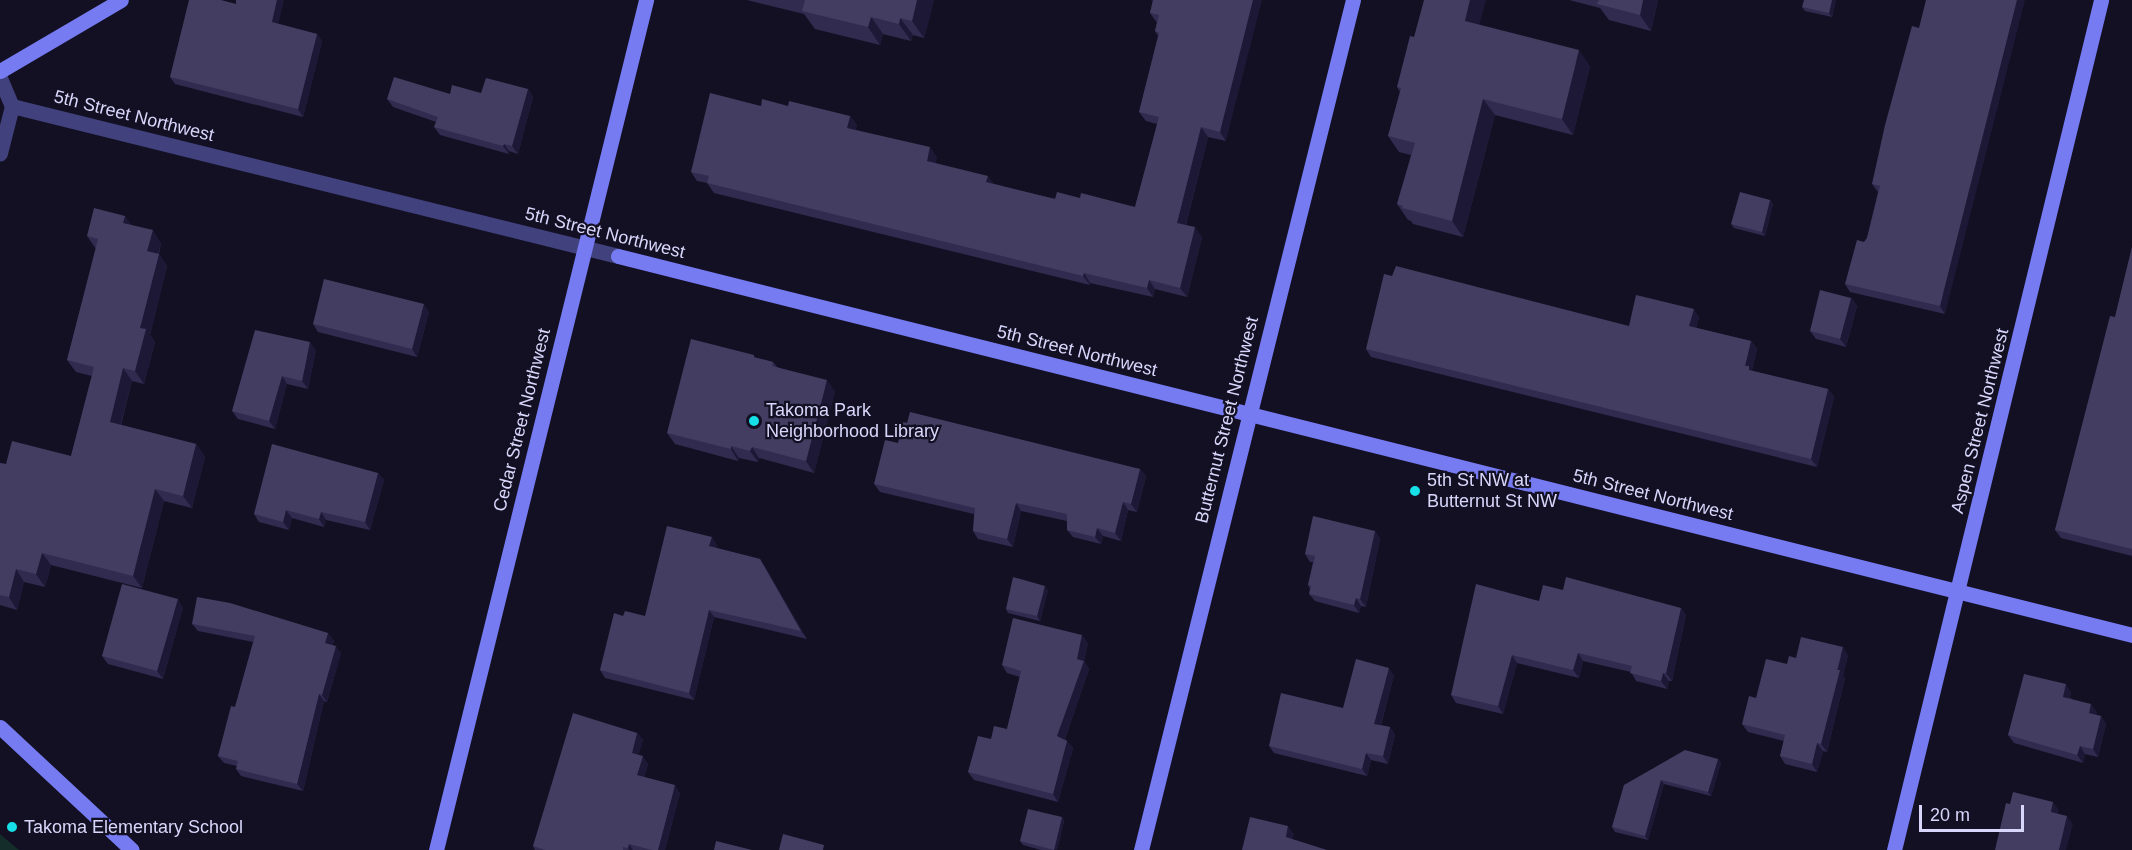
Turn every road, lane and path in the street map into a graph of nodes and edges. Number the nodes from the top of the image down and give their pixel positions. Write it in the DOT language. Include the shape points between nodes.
graph roads {
  1 [pos="121,0"];
  2 [pos="646,0"];
  3 [pos="1353,0"];
  4 [pos="2101,0"];
  5 [pos="0,71"];
  6 [pos="0,78"];
  7 [pos="12,106"];
  8 [pos="0,153"];
  9 [pos="585,248"];
  10 [pos="1249,414"];
  11 [pos="1959,592"];
  12 [pos="2132,635"];
  13 [pos="0,727"];
  14 [pos="132,850"];
  15 [pos="436,850"];
  16 [pos="1141,850"];
  17 [pos="1894,850"];
  1 -- 5 [label="street"];
  2 -- 9 [label="street, Cedar Street Northwest"];
  3 -- 10 [label="street, Butternut Street Northwest"];
  4 -- 11 [label="street, Aspen Street Northwest"];
  6 -- 7 [label="street"];
  7 -- 8 [label="street"];
  7 -- 9 [label="street, 5th Street Northwest"];
  9 -- 10 [label="street, 5th Street Northwest"];
  9 -- 15 [label="street, Cedar Street Northwest"];
  10 -- 11 [label="street, 5th Street Northwest"];
  10 -- 16 [label="street, Butternut Street Northwest"];
  11 -- 12 [label="street, 5th Street Northwest"];
  11 -- 17 [label="street, Aspen Street Northwest"];
  13 -- 14 [label="street"];
}
